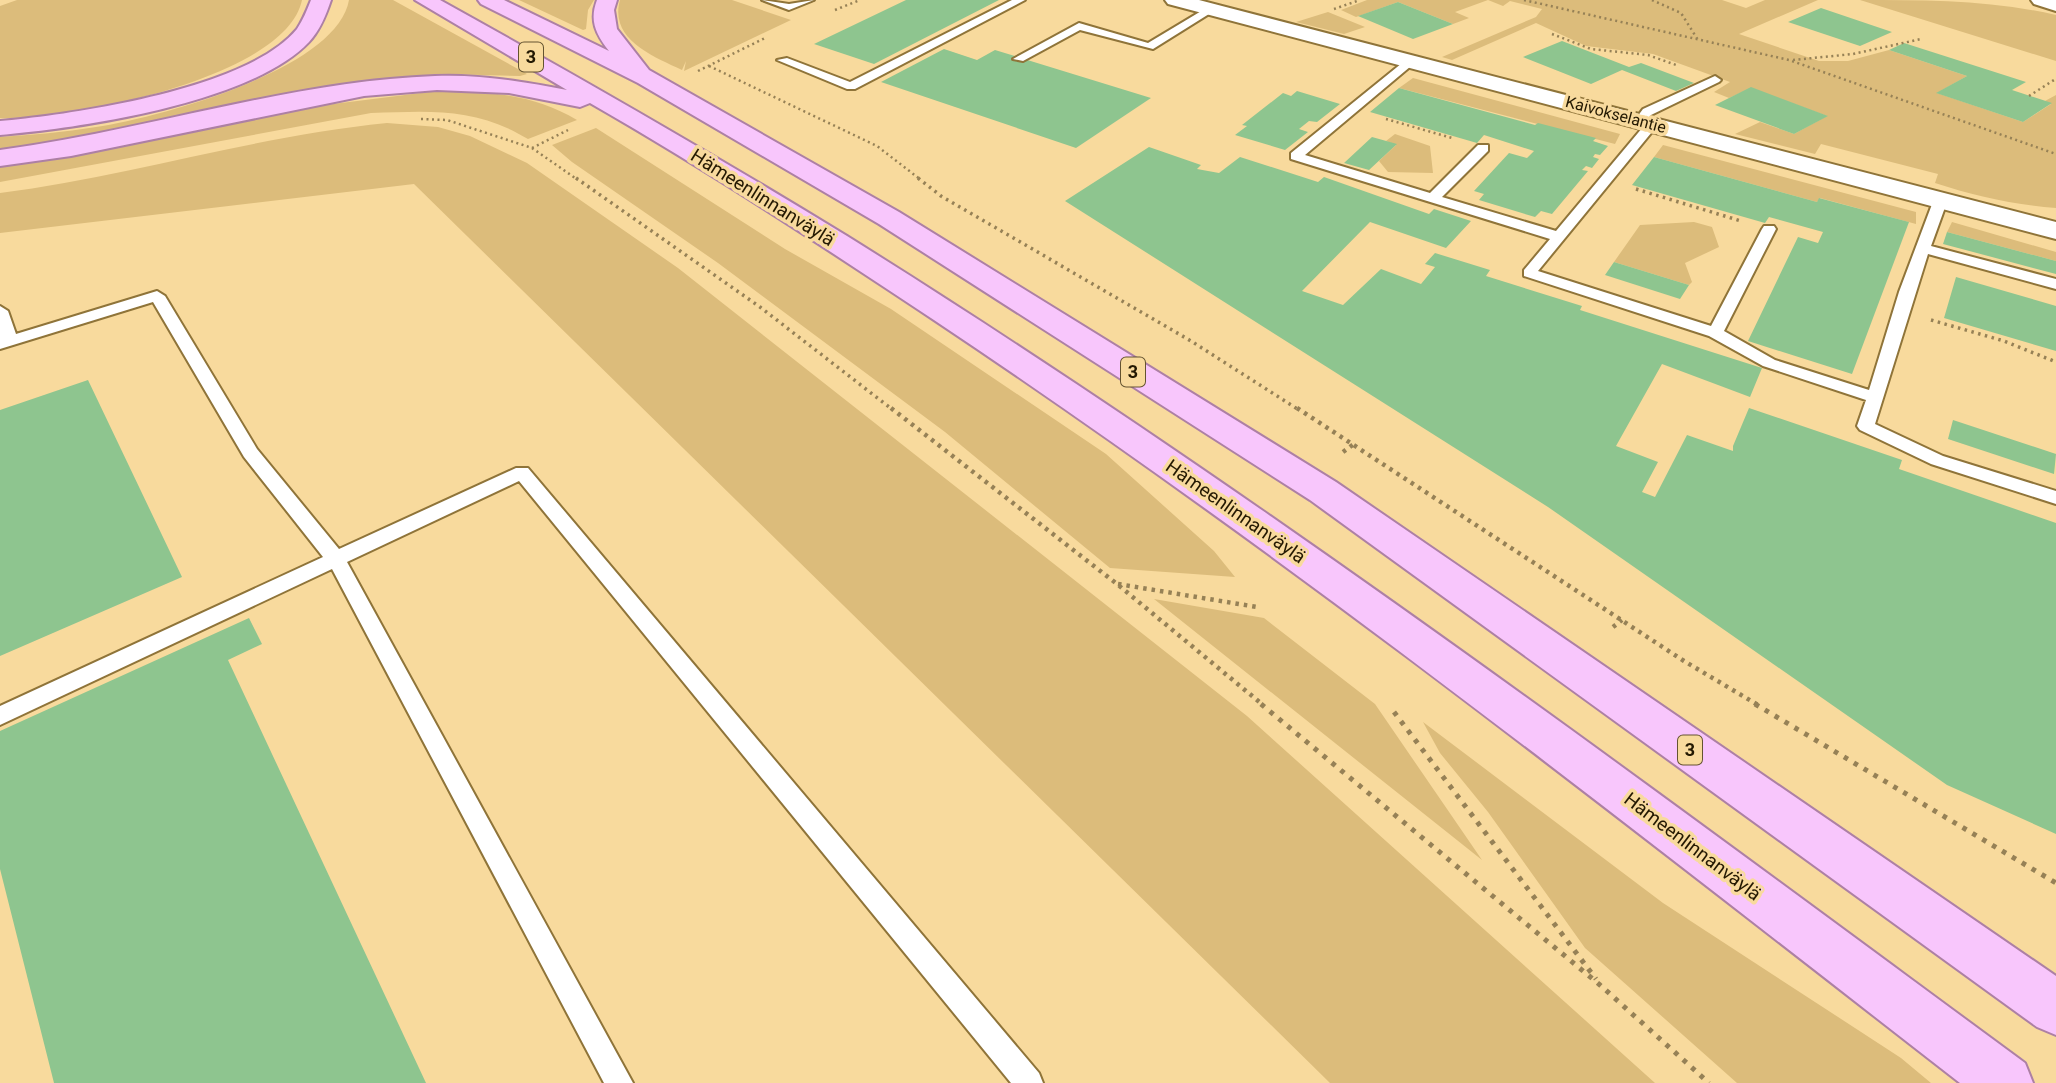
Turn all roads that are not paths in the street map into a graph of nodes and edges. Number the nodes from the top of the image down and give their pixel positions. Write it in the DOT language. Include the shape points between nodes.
graph roads {
  1 [pos="321,0"];
  2 [pos="425,0"];
  3 [pos="488,0"];
  4 [pos="607,0"];
  5 [pos="766,0"];
  6 [pos="809,0"];
  7 [pos="1020,0"];
  8 [pos="1175,0"];
  9 [pos="2041,0"];
  10 [pos="2056,5"];
  11 [pos="1212,9"];
  12 [pos="1019,59"];
  13 [pos="783,60"];
  14 [pos="1411,61"];
  15 [pos="646,78"];
  16 [pos="1715,80"];
  17 [pos="636,117"];
  18 [pos="1646,122"];
  19 [pos="0,128"];
  20 [pos="1483,148"];
  21 [pos="0,158"];
  22 [pos="1433,198"];
  23 [pos="1941,199"];
  24 [pos="1769,229"];
  25 [pos="2056,231"];
  26 [pos="1559,237"];
  27 [pos="1922,248"];
  28 [pos="2056,284"];
  29 [pos="0,311"];
  30 [pos="1715,333"];
  31 [pos="5,342"];
  32 [pos="1874,397"];
  33 [pos="2056,498"];
  34 [pos="335,559"];
  35 [pos="0,716"];
  36 [pos="2056,1008"];
  37 [pos="619,1083"];
  38 [pos="1029,1083"];
  39 [pos="2006,1083"];
  1 -- 19 [label="highway" via="314,20 298,41 213,84 134,108"];
  2 -- 17 [label="highway, Hämeenlinnanväylä / 3"];
  3 -- 15 [label="highway, 3"];
  4 -- 15 [label="highway" via="602,17 606,33"];
  5 -- 6 [label="lane" via="789,7"];
  7 -- 13 [label="lane" via="851,86"];
  8 -- 11 [label="street, Kaivokselantie"];
  9 -- 10 [label="street"];
  11 -- 12 [label="lane" via="1149,47 1079,26"];
  11 -- 14 [label="street, Kaivokselantie"];
  14 -- 18 [label="street, Kaivokselantie"];
  14 -- 22 [label="lane" via="1296,156"];
  15 -- 36 [label="highway, 3" via="889,218 1323,491"];
  16 -- 18 [label="lane" via="1647,112"];
  17 -- 21 [label="highway" via="535,89 426,84 339,94 124,139"];
  17 -- 39 [label="highway, Hämeenlinnanväylä / 3" via="890,278 1272,534"];
  18 -- 23 [label="street, Kaivokselantie"];
  18 -- 26 [label="lane"];
  20 -- 22 [label="lane"];
  22 -- 26 [label="lane"];
  23 -- 25 [label="street, Kaivokselantie"];
  23 -- 27 [label="lane"];
  24 -- 30 [label="lane"];
  26 -- 30 [label="lane" via="1529,273"];
  27 -- 28 [label="lane"];
  27 -- 32 [label="lane"];
  29 -- 31 [label="lane"];
  30 -- 32 [label="lane" via="1769,363"];
  31 -- 34 [label="lane" via="157,296 250,453"];
  32 -- 33 [label="lane" via="1866,426 1937,460"];
  34 -- 35 [label="lane"];
  34 -- 37 [label="lane"];
  34 -- 38 [label="lane" via="522,472"];
}
